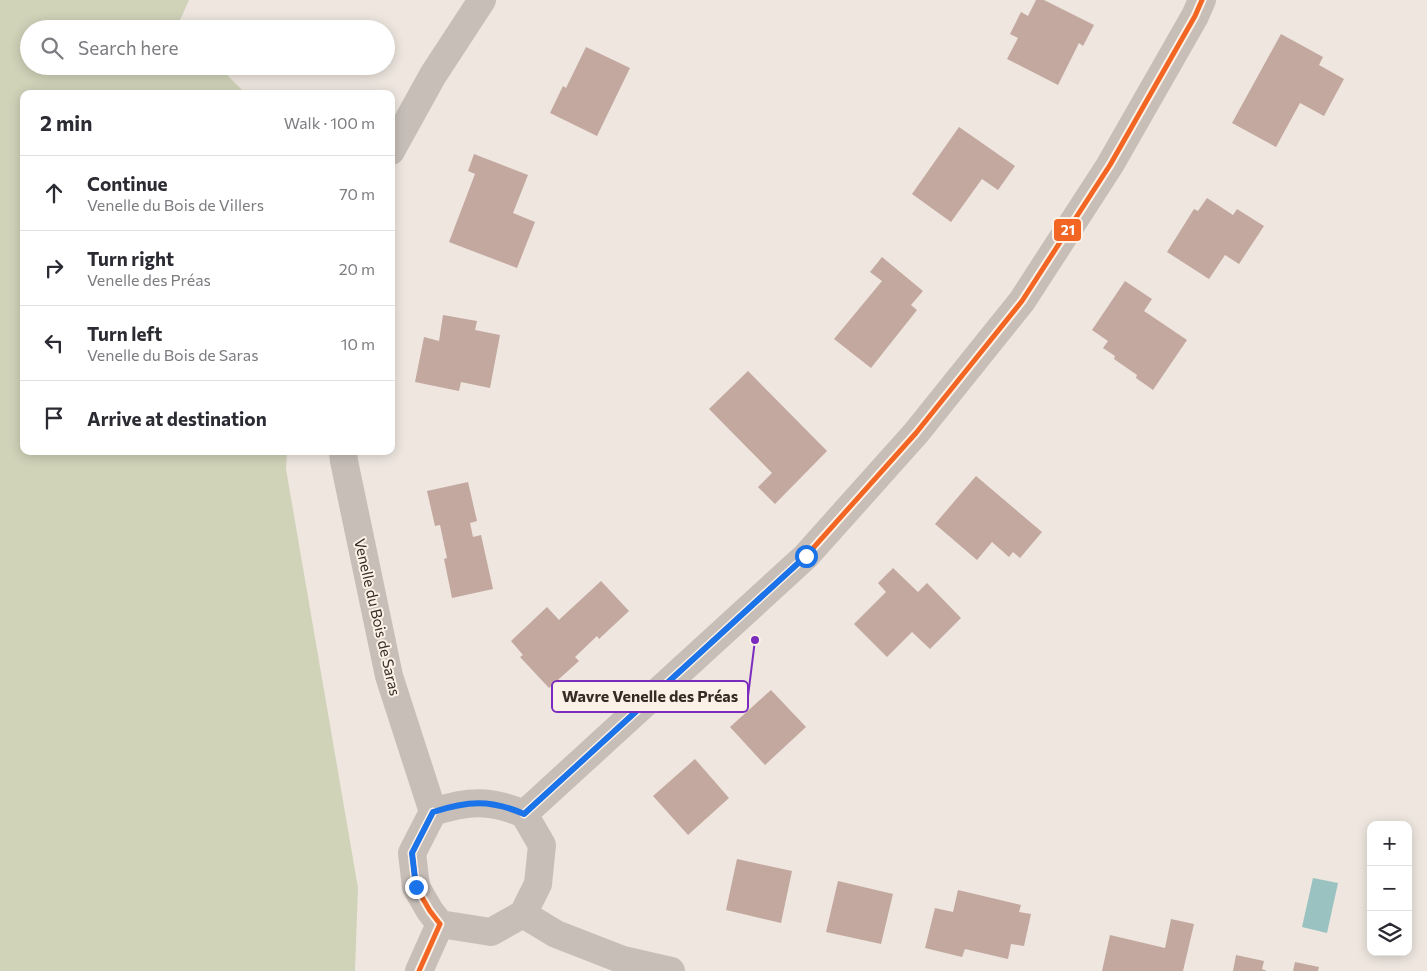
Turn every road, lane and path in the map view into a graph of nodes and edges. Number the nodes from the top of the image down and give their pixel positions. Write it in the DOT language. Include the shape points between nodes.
graph roads {
  1 [pos="482,0"];
  2 [pos="1202,0"];
  3 [pos="395,144"];
  4 [pos="344,455"];
  5 [pos="433,812"];
  6 [pos="524,814"];
  7 [pos="523,914"];
  8 [pos="440,924"];
  9 [pos="419,971"];
  10 [pos="671,971"];
  1 -- 3 [label="street" via="433,75"];
  2 -- 6 [label="street" via="1110,165 1022,301 916,433 806,556"];
  4 -- 5 [label="street, Venelle du Bois de Saras" via="389,676"];
  5 -- 6 [label="street" via="456,804 480,802 508,807"];
  5 -- 8 [label="street" via="412,853 416,887"];
  6 -- 7 [label="street" via="542,845 538,884"];
  7 -- 8 [label="street" via="491,932"];
  7 -- 10 [label="street" via="556,934 622,960"];
  8 -- 9 [label="street"];
}
